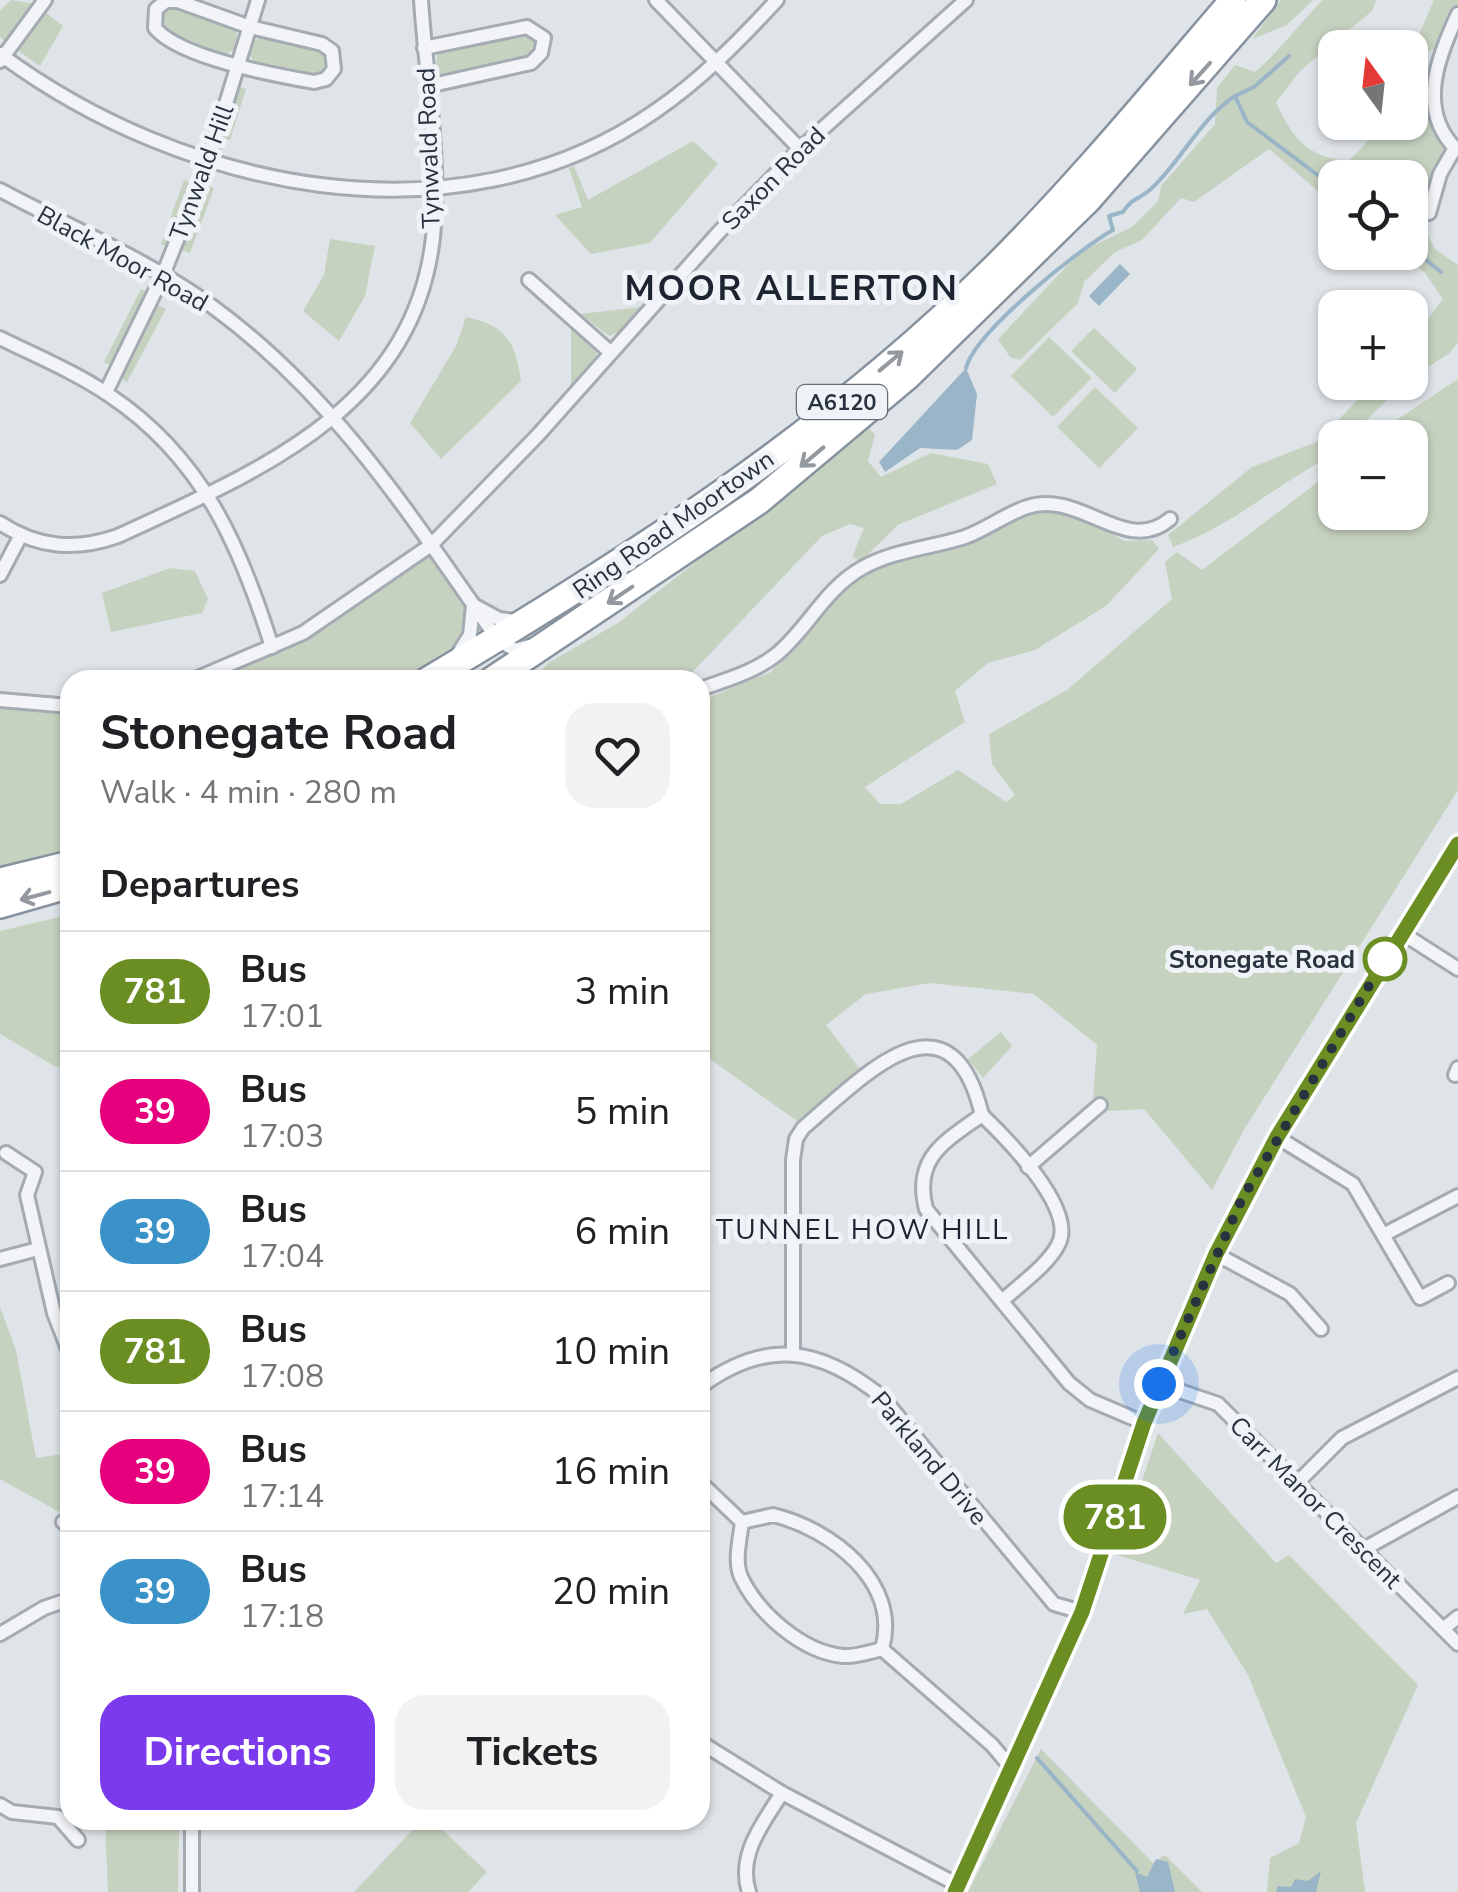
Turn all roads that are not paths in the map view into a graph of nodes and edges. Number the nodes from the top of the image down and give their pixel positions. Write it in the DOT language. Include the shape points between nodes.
graph roads {
  1 [pos="45,0"];
  2 [pos="258,0"];
  3 [pos="422,0"];
  4 [pos="656,0"];
  5 [pos="778,0"];
  6 [pos="966,0"];
  7 [pos="1232,0"];
  8 [pos="1263,0"];
  9 [pos="1458,14"];
  10 [pos="250,27"];
  11 [pos="424,48"];
  12 [pos="1,57"];
  13 [pos="238,65"];
  14 [pos="716,65"];
  15 [pos="428,86"];
  16 [pos="1456,147"];
  17 [pos="800,149"];
  18 [pos="208,162"];
  19 [pos="432,188"];
  20 [pos="0,190"];
  21 [pos="1430,213"];
  22 [pos="163,275"];
  23 [pos="530,280"];
  24 [pos="0,338"];
  25 [pos="610,352"];
  26 [pos="106,392"];
  27 [pos="336,419"];
  28 [pos="207,494"];
  29 [pos="1170,519"];
  30 [pos="0,524"];
  31 [pos="20,537"];
  32 [pos="430,545"];
  33 [pos="0,575"];
  34 [pos="473,605"];
  35 [pos="528,622"];
  36 [pos="568,629"];
  37 [pos="498,640"];
  38 [pos="272,647"];
  39 [pos="217,670"];
  40 [pos="439,670"];
  41 [pos="446,670"];
  42 [pos="494,670"];
  43 [pos="505,670"];
  44 [pos="710,685"];
  45 [pos="0,700"];
  46 [pos="60,705"];
  47 [pos="1458,844"];
  48 [pos="60,866"];
  49 [pos="0,881"];
  50 [pos="60,889"];
  51 [pos="0,905"];
  52 [pos="1402,932"];
  53 [pos="1458,969"];
  54 [pos="1100,1105"];
  55 [pos="982,1115"];
  56 [pos="1277,1137"];
  57 [pos="6,1154"];
  58 [pos="1028,1166"];
  59 [pos="1458,1196"];
  60 [pos="1386,1234"];
  61 [pos="38,1249"];
  62 [pos="1216,1254"];
  63 [pos="0,1259"];
  64 [pos="1448,1282"];
  65 [pos="1002,1301"];
  66 [pos="60,1328"];
  67 [pos="1322,1329"];
  68 [pos="793,1354"];
  69 [pos="1458,1378"];
  70 [pos="710,1379"];
  71 [pos="1159,1384"];
  72 [pos="1144,1423"];
  73 [pos="1297,1484"];
  74 [pos="710,1492"];
  75 [pos="1458,1496"];
  76 [pos="742,1522"];
  77 [pos="1362,1550"];
  78 [pos="60,1602"];
  79 [pos="1082,1612"];
  80 [pos="1458,1618"];
  81 [pos="1443,1629"];
  82 [pos="0,1634"];
  83 [pos="1458,1644"];
  84 [pos="882,1649"];
  85 [pos="992,1745"];
  86 [pos="1023,1746"];
  87 [pos="710,1748"];
  88 [pos="1012,1769"];
  89 [pos="782,1793"];
  90 [pos="0,1805"];
  91 [pos="60,1820"];
  92 [pos="69,1830"];
  93 [pos="192,1830"];
  94 [pos="78,1840"];
  95 [pos="956,1888"];
  96 [pos="746,1890"];
  97 [pos="192,1892"];
  1 -- 12 [label="street"];
  2 -- 10 [label="street, Tynwald Hill"];
  3 -- 11 [label="street, Tynwald Road"];
  4 -- 14 [label="street"];
  5 -- 14 [label="street"];
  6 -- 17 [label="street, Saxon Road"];
  35 -- 7 [label="highway, Ring Road Moortown / A6120, one-way" via="690,519 898,356 1118,136"];
  8 -- 36 [label="highway, Ring Road Moortown / A6120, one-way" via="1088,200 907,377 759,501"];
  9 -- 16 [label="street" via="1435,62 1434,106 1442,135"];
  10 -- 13 [label="street, Tynwald Hill"];
  10 -- 13 [label="street" via="322,44 332,51 334,69 314,82"];
  10 -- 13 [label="street" via="172,0 154,15 158,33"];
  11 -- 15 [label="street, Tynwald Road"];
  11 -- 15 [label="street" via="527,27 544,38 532,64"];
  12 -- 18 [label="street" via="72,102 159,146"];
  13 -- 18 [label="street, Tynwald Hill"];
  14 -- 17 [label="street"];
  14 -- 19 [label="street" via="651,114 567,157 481,182"];
  15 -- 19 [label="street, Tynwald Road"];
  16 -- 21 [label="street"];
  17 -- 25 [label="street, Saxon Road"];
  18 -- 19 [label="street" via="313,185"];
  18 -- 22 [label="street, Tynwald Hill"];
  19 -- 27 [label="street, Tynwald Road" via="430,251 401,338"];
  20 -- 22 [label="street, Black Moor Road"];
  22 -- 26 [label="street, Tynwald Hill"];
  22 -- 27 [label="street, Black Moor Road" via="265,348"];
  23 -- 25 [label="street"];
  24 -- 26 [label="street"];
  25 -- 32 [label="street, Saxon Road"];
  26 -- 28 [label="street" via="135,414"];
  27 -- 28 [label="street, Tynwald Road"];
  27 -- 32 [label="street, Black Moor Road" via="398,493"];
  28 -- 31 [label="street, Tynwald Road" via="95,544 57,546"];
  28 -- 38 [label="street" via="237,543"];
  29 -- 44 [label="street" via="1141,534 1077,508 1028,506 964,537 862,568 828,594 768,660"];
  30 -- 31 [label="street"];
  31 -- 33 [label="street"];
  32 -- 34 [label="street, Black Moor Road"];
  32 -- 38 [label="street, Saxon Road" via="364,594"];
  34 -- 35 [label="street" via="499,619"];
  34 -- 37 [label="street, Black Moor Road"];
  34 -- 40 [label="street" via="470,635"];
  35 -- 37 [label="highway, Ring Road Moortown / A6120"];
  36 -- 37 [label="street" via="515,650"];
  36 -- 43 [label="highway, Ring Road Moortown / A6120"];
  37 -- 41 [label="highway, Ring Road Moortown / A6120"];
  37 -- 42 [label="street"];
  38 -- 39 [label="street, Saxon Road"];
  45 -- 46 [label="street"];
  47 -- 52 [label="main road"];
  48 -- 49 [label="highway"];
  50 -- 51 [label="highway, one-way"];
  52 -- 53 [label="street"];
  52 -- 56 [label="main road"];
  54 -- 58 [label="street"];
  55 -- 58 [label="street"];
  55 -- 65 [label="street" via="929,1158 920,1185 926,1209"];
  55 -- 68 [label="street" via="974,1086 954,1056 907,1048 803,1128 793,1160"];
  56 -- 60 [label="street" via="1353,1184"];
  56 -- 62 [label="main road"];
  57 -- 61 [label="street" via="35,1172 27,1194"];
  58 -- 65 [label="street" via="1055,1204 1063,1234 1058,1248"];
  59 -- 60 [label="street"];
  60 -- 64 [label="street" via="1420,1298"];
  61 -- 63 [label="street"];
  61 -- 66 [label="street"];
  62 -- 67 [label="street" via="1290,1294"];
  62 -- 71 [label="main road"];
  65 -- 72 [label="street" via="1069,1383 1090,1400"];
  68 -- 70 [label="street, Parkland Drive" via="758,1356"];
  68 -- 79 [label="street, Parkland Drive" via="848,1370 882,1396 1033,1582 1054,1604"];
  69 -- 73 [label="street" via="1342,1438"];
  71 -- 72 [label="main road"];
  71 -- 73 [label="street, Carr Manor Crescent" via="1218,1404"];
  72 -- 79 [label="main road"];
  73 -- 77 [label="street, Carr Manor Crescent"];
  74 -- 76 [label="street"];
  75 -- 77 [label="street"];
  76 -- 84 [label="street" via="773,1515 833,1539 882,1601 888,1627"];
  76 -- 84 [label="street" via="740,1575 768,1614 811,1648 845,1656"];
  77 -- 81 [label="street, Carr Manor Crescent"];
  78 -- 82 [label="street"];
  79 -- 86 [label="main road"];
  80 -- 81 [label="street"];
  81 -- 83 [label="street, Carr Manor Crescent"];
  84 -- 85 [label="street"];
  85 -- 86 [label="street"];
  85 -- 88 [label="street"];
  86 -- 88 [label="main road"];
  87 -- 89 [label="street"];
  88 -- 95 [label="main road"];
  89 -- 95 [label="street"];
  89 -- 96 [label="street" via="754,1838"];
  90 -- 91 [label="street"];
  92 -- 94 [label="street"];
  93 -- 97 [label="street"];
}
